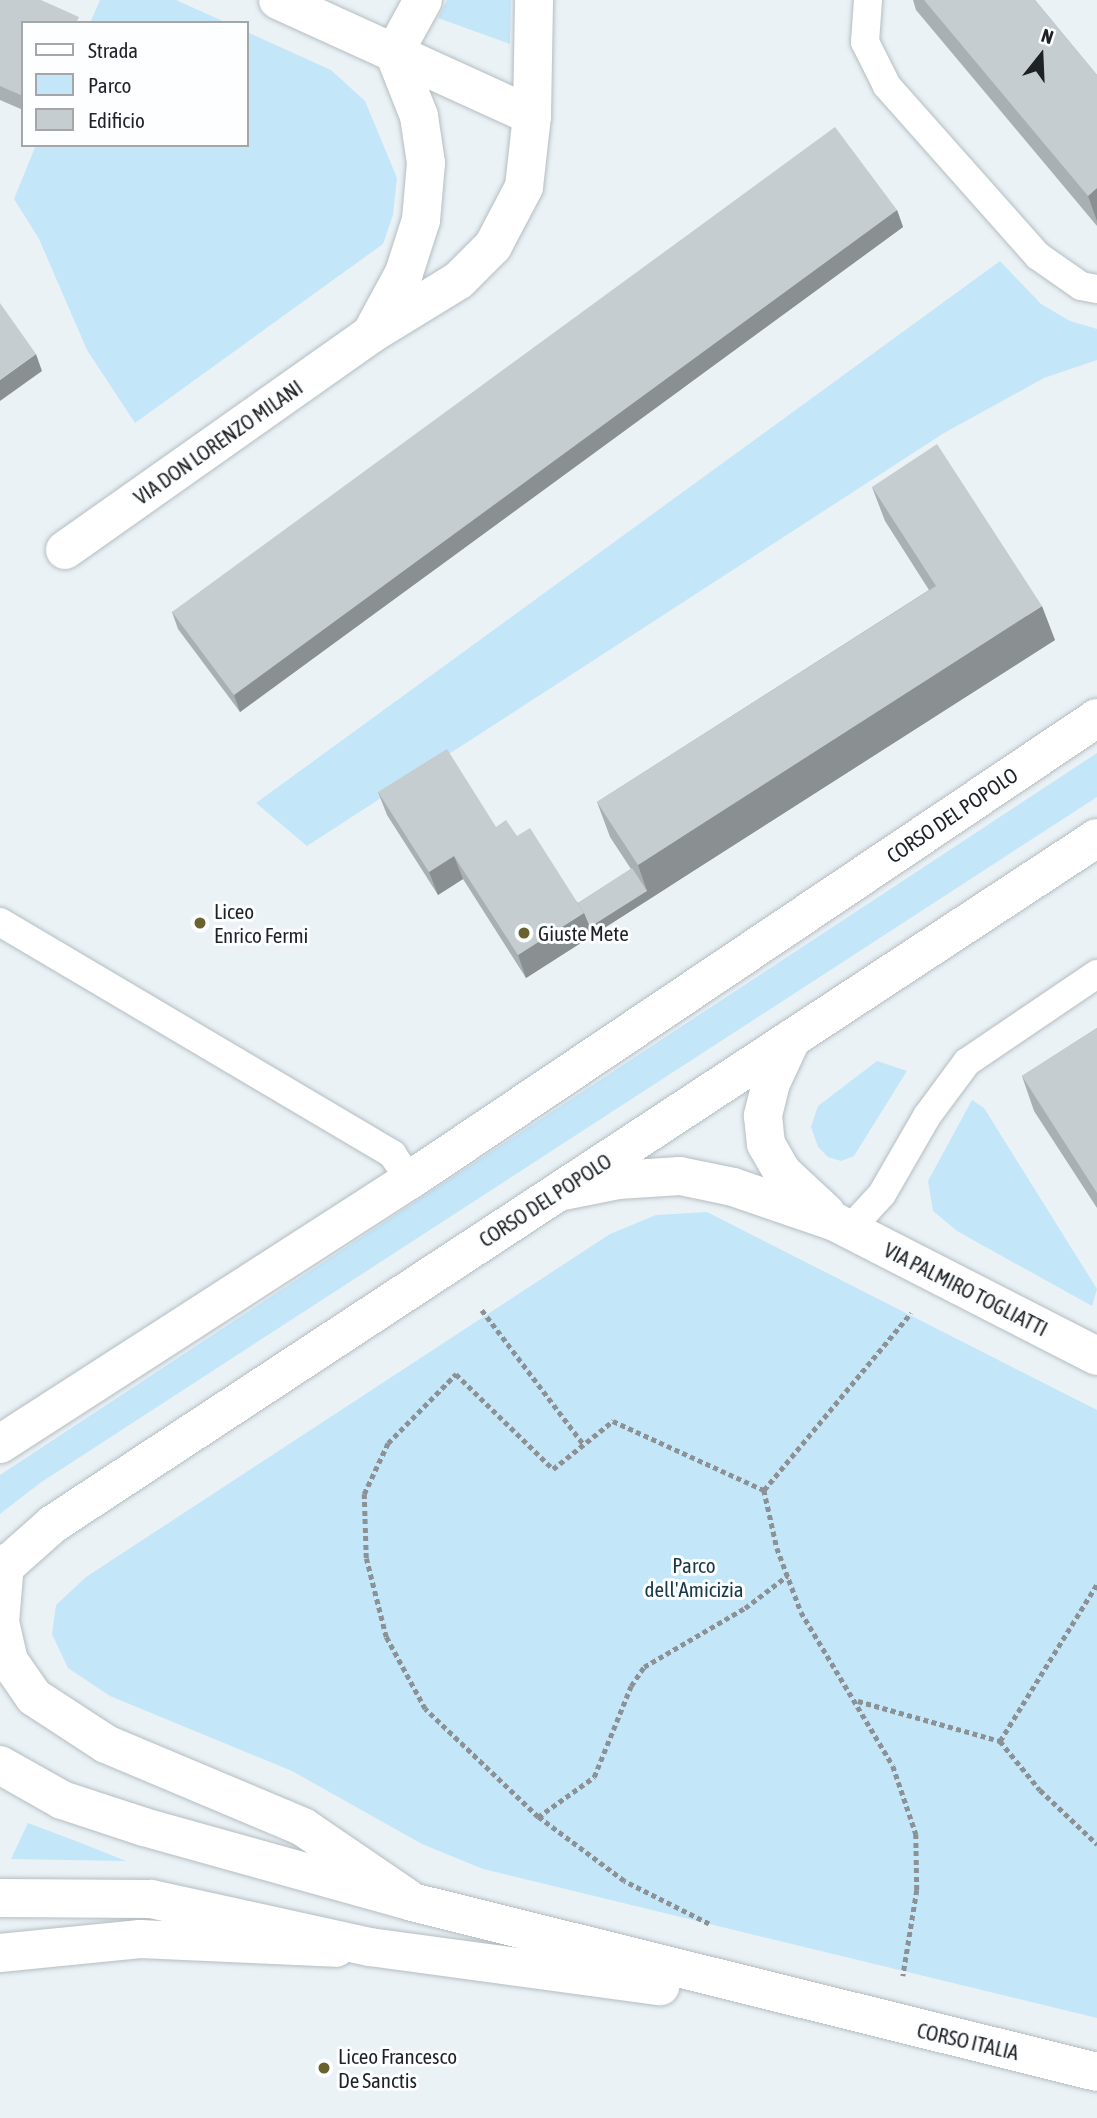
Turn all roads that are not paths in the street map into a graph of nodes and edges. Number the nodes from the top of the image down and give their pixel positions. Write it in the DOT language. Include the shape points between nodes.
graph roads {
  1 [pos="278,0"];
  2 [pos="423,0"];
  3 [pos="534,0"];
  4 [pos="868,0"];
  5 [pos="394,53"];
  6 [pos="531,116"];
  7 [pos="1097,289"];
  8 [pos="371,334"];
  9 [pos="65,550"];
  10 [pos="1097,718"];
  11 [pos="1097,838"];
  12 [pos="0,922"];
  13 [pos="1097,974"];
  14 [pos="792,1038"];
  15 [pos="410,1180"];
  16 [pos="557,1193"];
  17 [pos="842,1226"];
  18 [pos="1097,1356"];
  19 [pos="0,1444"];
  20 [pos="2,1567"];
  21 [pos="0,1765"];
  22 [pos="0,1898"];
  23 [pos="412,1902"];
  24 [pos="370,1947"];
  25 [pos="0,1953"];
  26 [pos="839,2010"];
  27 [pos="1097,2072"];
  1 -- 5 [label="street"];
  2 -- 5 [label="street"];
  3 -- 6 [label="street, VIA DON LORENZO MILANI"];
  4 -- 7 [label="lane" via="864,42 887,86 1038,256 1081,286"];
  5 -- 6 [label="street"];
  5 -- 8 [label="street" via="419,116 426,163 421,220 404,273"];
  6 -- 8 [label="street, VIA DON LORENZO MILANI" via="524,187 493,246 459,280"];
  8 -- 9 [label="street, VIA DON LORENZO MILANI"];
  10 -- 15 [label="street, CORSO DEL POPOLO"];
  11 -- 14 [label="street, CORSO DEL POPOLO"];
  12 -- 15 [label="lane" via="392,1154"];
  13 -- 17 [label="lane" via="967,1062 927,1116 882,1194"];
  14 -- 16 [label="street, CORSO DEL POPOLO"];
  14 -- 17 [label="street" via="768,1094 763,1116 766,1144 783,1173"];
  15 -- 19 [label="street, CORSO DEL POPOLO"];
  16 -- 17 [label="street" via="618,1180 680,1176 733,1187"];
  16 -- 20 [label="street, CORSO DEL POPOLO" via="53,1524"];
  17 -- 18 [label="street, VIA PALMIRO TOGLIATTI"];
  20 -- 23 [label="street" via="0,1622 9,1661 34,1697 106,1744 303,1827"];
  21 -- 23 [label="street" via="62,1800"];
  22 -- 24 [label="street" via="151,1899"];
  23 -- 26 [label="street"];
  24 -- 25 [label="street" via="292,1948 140,1939"];
  24 -- 26 [label="street"];
  26 -- 27 [label="street, CORSO ITALIA"];
}
